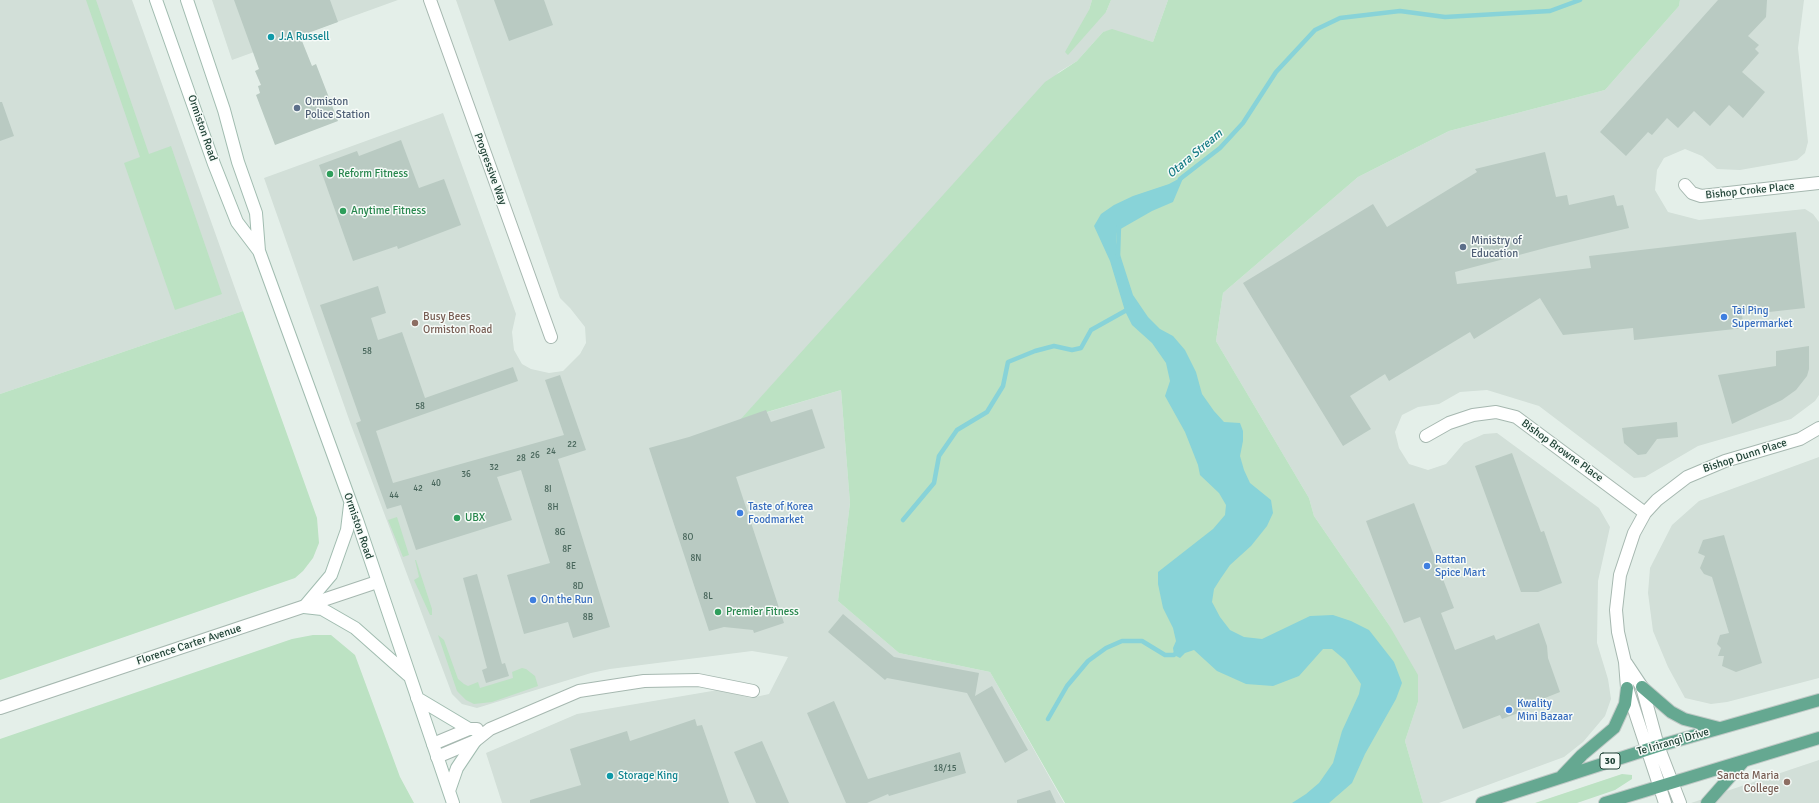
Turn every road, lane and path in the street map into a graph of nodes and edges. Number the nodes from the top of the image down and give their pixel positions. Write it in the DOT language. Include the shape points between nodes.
graph roads {
  1 [pos="430,0"];
  2 [pos="156,2"];
  3 [pos="188,2"];
  4 [pos="1819,183"];
  5 [pos="1685,185"];
  6 [pos="259,251"];
  7 [pos="551,337"];
  8 [pos="1819,428"];
  9 [pos="1426,436"];
  10 [pos="351,503"];
  11 [pos="1645,513"];
  12 [pos="377,582"];
  13 [pos="304,607"];
  14 [pos="1625,662"];
  15 [pos="410,676"];
  16 [pos="1642,687"];
  17 [pos="1627,688"];
  18 [pos="753,691"];
  19 [pos="417,698"];
  20 [pos="1819,700"];
  21 [pos="0,708"];
  22 [pos="1721,728"];
  23 [pos="469,729"];
  24 [pos="490,729"];
  25 [pos="1819,738"];
  26 [pos="475,741"];
  27 [pos="433,744"];
  28 [pos="1658,746"];
  29 [pos="1646,750"];
  30 [pos="437,757"];
  31 [pos="1744,761"];
  32 [pos="1561,777"];
  33 [pos="1673,782"];
  34 [pos="1659,788"];
  35 [pos="449,791"];
  36 [pos="453,803"];
  37 [pos="1482,803"];
  38 [pos="1605,803"];
  39 [pos="1665,803"];
  40 [pos="1680,803"];
  41 [pos="1707,803"];
  1 -- 7 [label="street, Progressive Way"];
  2 -- 6 [label="street, Ormiston Road" via="237,222"];
  3 -- 6 [label="street, Ormiston Road" via="256,214"];
  4 -- 5 [label="street, Bishop Croke Place" via="1700,196 1692,193"];
  6 -- 10 [label="street, Ormiston Road"];
  8 -- 11 [label="street, Bishop Dunn Place" via="1800,439 1704,468 1672,488"];
  9 -- 11 [label="street, Bishop Browne Place" via="1449,423 1474,415 1496,412 1516,417"];
  10 -- 12 [label="street, Ormiston Road"];
  10 -- 13 [label="street" via="347,530 331,575"];
  11 -- 14 [label="street, Bishop Dunn Place" via="1626,554 1616,598 1618,632"];
  12 -- 13 [label="street, Florence Carter Avenue"];
  12 -- 15 [label="street, Ormiston Road"];
  13 -- 15 [label="street" via="322,610 356,628"];
  13 -- 21 [label="street, Florence Carter Avenue"];
  14 -- 16 [label="street, Bishop Dunn Place"];
  14 -- 17 [label="street, Bishop Dunn Place"];
  15 -- 19 [label="street, Ormiston Road"];
  16 -- 22 [label="main road" via="1671,712 1684,719"];
  16 -- 28 [label="street, Bishop Dunn Place"];
  17 -- 29 [label="street, Bishop Dunn Place"];
  17 -- 32 [label="main road" via="1625,704 1614,728"];
  18 -- 24 [label="street" via="698,680 644,681 579,691"];
  19 -- 23 [label="street"];
  19 -- 27 [label="street, Ormiston Road"];
  20 -- 22 [label="main road, Te Irirangi Drive / 30"];
  22 -- 28 [label="main road, Te Irirangi Drive / 30"];
  23 -- 24 [label="street"];
  23 -- 27 [label="street"];
  24 -- 26 [label="street"];
  25 -- 31 [label="main road"];
  26 -- 30 [label="street"];
  26 -- 35 [label="street" via="457,768"];
  27 -- 30 [label="street, Ormiston Road"];
  28 -- 29 [label="main road, Te Irirangi Drive / 30"];
  28 -- 33 [label="street, Bishop Dunn Place"];
  29 -- 32 [label="main road, Te Irirangi Drive / 30"];
  29 -- 34 [label="street, Bishop Dunn Place"];
  30 -- 35 [label="street, Ormiston Road"];
  31 -- 33 [label="main road"];
  31 -- 41 [label="main road"];
  32 -- 37 [label="main road, Te Irirangi Drive / 30"];
  33 -- 34 [label="main road"];
  33 -- 40 [label="street, Bishop Dunn Place"];
  34 -- 38 [label="main road"];
  34 -- 39 [label="street, Bishop Dunn Place"];
  35 -- 36 [label="street, Ormiston Road"];
}
